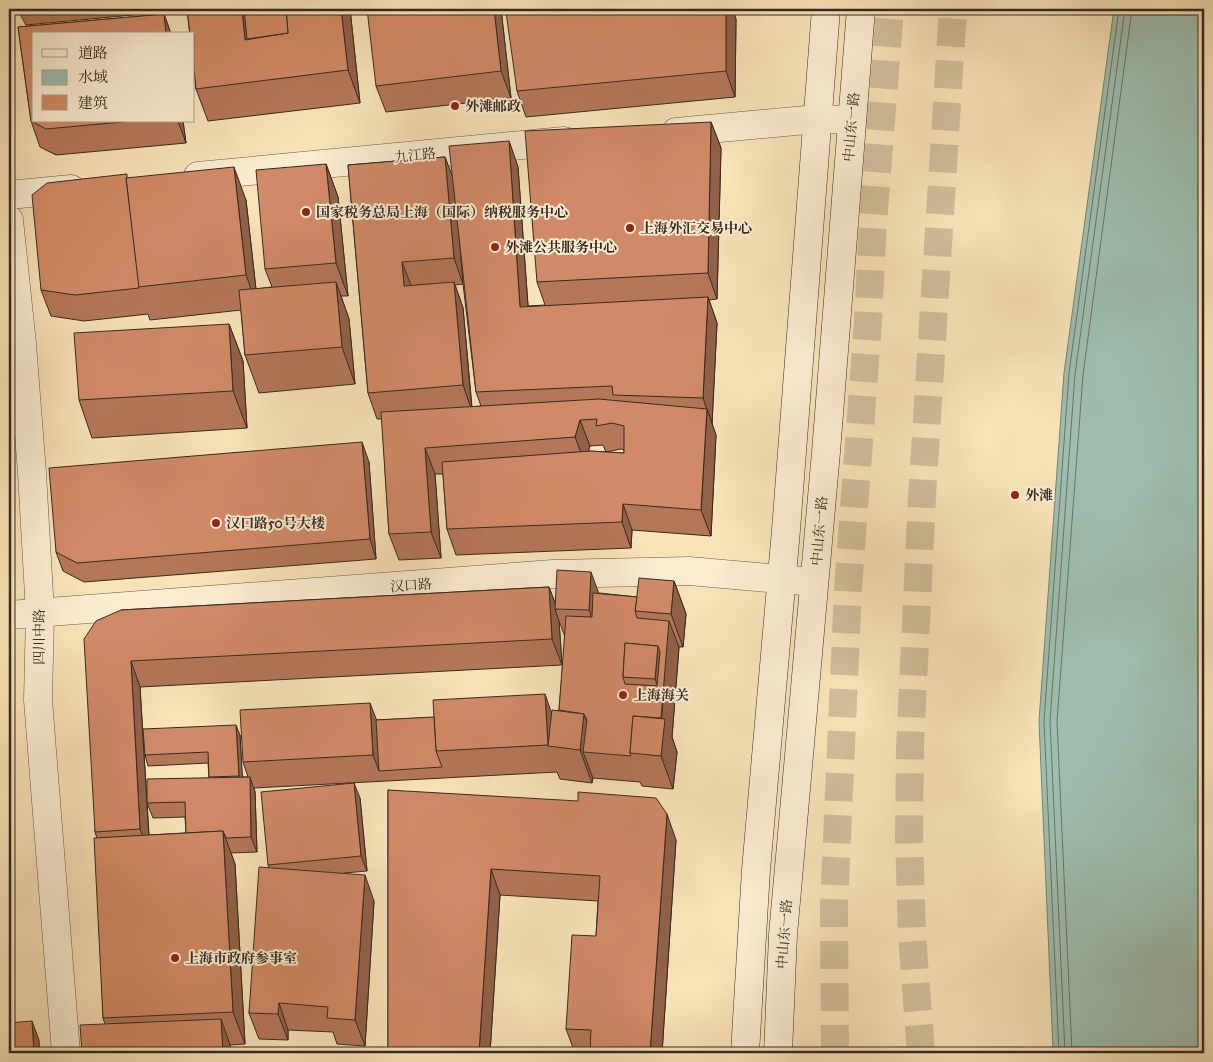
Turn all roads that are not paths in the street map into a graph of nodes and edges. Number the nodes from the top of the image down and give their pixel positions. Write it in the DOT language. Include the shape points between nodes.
graph roads {
  1 [pos="826,9"];
  2 [pos="861,9"];
  3 [pos="817,120"];
  4 [pos="852,120"];
  5 [pos="652,134"];
  6 [pos="585,139"];
  7 [pos="175,178"];
  8 [pos="97,186"];
  9 [pos="9,195"];
  10 [pos="9,220"];
  11 [pos="781,578"];
  12 [pos="814,582"];
  13 [pos="40,613"];
  14 [pos="9,615"];
  15 [pos="66,1053"];
  16 [pos="745,1053"];
  17 [pos="778,1053"];
  1 -- 3 [label="street"];
  2 -- 4 [label="street, 中山东一路"];
  3 -- 4 [label="street"];
  3 -- 5 [label="street"];
  3 -- 11 [label="street"];
  4 -- 12 [label="street, 中山东一路"];
  6 -- 7 [label="street, 九江路"];
  8 -- 9 [label="street"];
  10 -- 13 [label="street, 四川中路" via="23,362"];
  11 -- 12 [label="street, 汉口路"];
  11 -- 13 [label="street, 汉口路" via="689,571 553,574"];
  11 -- 16 [label="street" via="756,870"];
  12 -- 17 [label="street, 中山东一路" via="783,935"];
  13 -- 14 [label="street, 汉口路"];
  13 -- 15 [label="street, 四川中路" via="38,700"];
}
